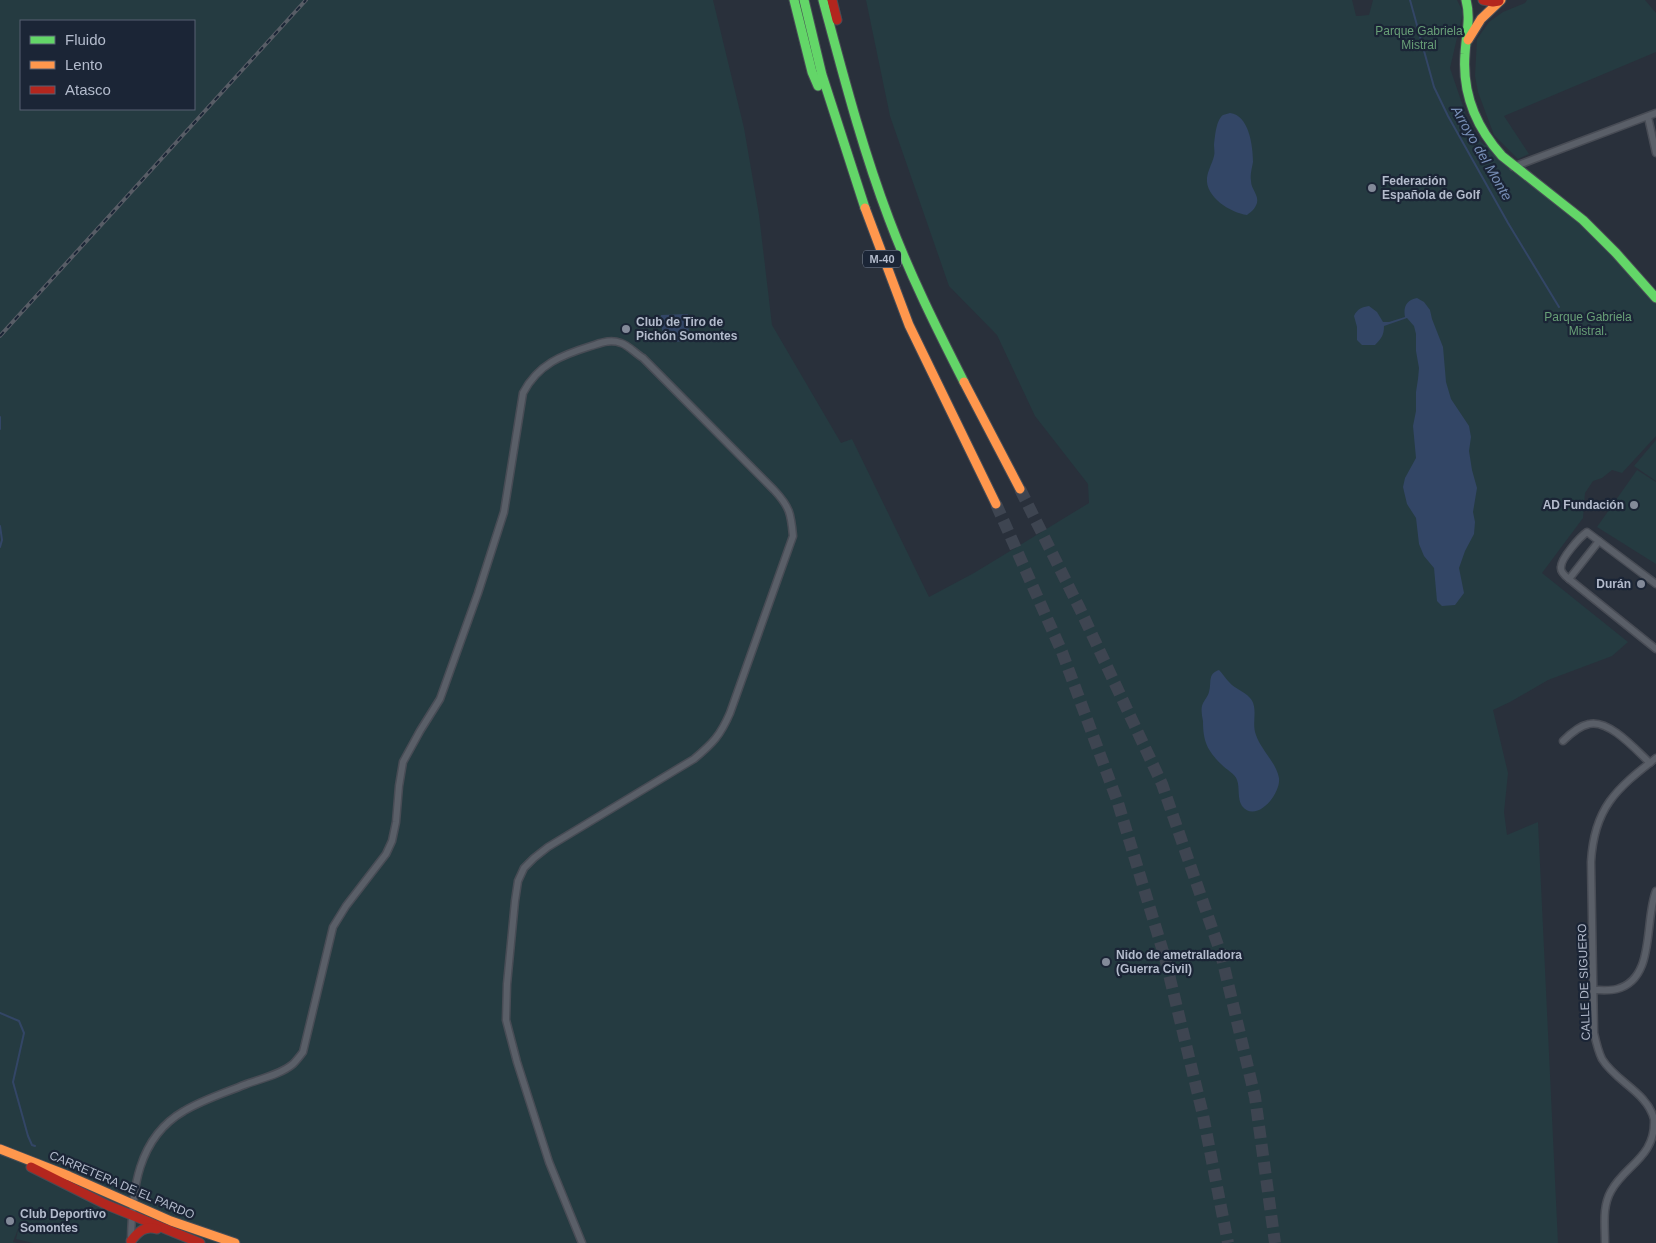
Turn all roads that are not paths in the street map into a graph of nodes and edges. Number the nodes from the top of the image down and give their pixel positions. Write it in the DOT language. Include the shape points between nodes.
graph roads {
  1 [pos="794,0"];
  2 [pos="804,0"];
  3 [pos="823,0"];
  4 [pos="832,0"];
  5 [pos="1466,0"];
  6 [pos="1482,0"];
  7 [pos="1501,0"];
  8 [pos="1468,40"];
  9 [pos="1656,113"];
  10 [pos="1648,117"];
  11 [pos="856,123"];
  12 [pos="845,150"];
  13 [pos="1656,153"];
  14 [pos="1514,167"];
  15 [pos="1656,298"];
  16 [pos="1020,489"];
  17 [pos="996,504"];
  18 [pos="1600,540"];
  19 [pos="1569,579"];
  20 [pos="1656,584"];
  21 [pos="1656,649"];
  22 [pos="1563,741"];
  23 [pos="1656,758"];
  24 [pos="1650,763"];
  25 [pos="1656,891"];
  26 [pos="1594,990"];
  27 [pos="0,1149"];
  28 [pos="133,1205"];
  29 [pos="132,1215"];
  30 [pos="216,1238"];
  31 [pos="131,1242"];
  32 [pos="198,1242"];
  33 [pos="235,1243"];
  34 [pos="582,1243"];
  35 [pos="1605,1243"];
  1 -- 12 [label="main road" via="812,72"];
  2 -- 12 [label="main road, M-40"];
  3 -- 11 [label="main road, M-40"];
  4 -- 11 [label="main road" via="854,89"];
  5 -- 8 [label="main road"];
  6 -- 7 [label="main road"];
  7 -- 8 [label="main road" via="1481,19"];
  8 -- 14 [label="main road" via="1465,78 1472,108 1490,144"];
  9 -- 10 [label="street"];
  10 -- 13 [label="street"];
  10 -- 14 [label="street"];
  11 -- 16 [label="main road, M-40" via="905,258"];
  12 -- 17 [label="main road, M-40" via="910,325"];
  14 -- 15 [label="main road" via="1600,236"];
  18 -- 19 [label="street"];
  18 -- 19 [label="street" via="1587,532 1582,536 1563,560 1562,574"];
  18 -- 20 [label="street"];
  19 -- 21 [label="street"];
  22 -- 24 [label="street" via="1573,731 1588,724 1598,724 1610,728"];
  23 -- 24 [label="street, CALLE DE SIGUERO"];
  24 -- 26 [label="street, CALLE DE SIGUERO" via="1621,787 1608,804 1593,840"];
  25 -- 26 [label="street" via="1644,962 1638,974 1618,989"];
  26 -- 35 [label="street, CALLE DE SIGUERO" via="1594,1033 1602,1058 1650,1108 1655,1132 1653,1144 1646,1155 1618,1180 1606,1200"];
  27 -- 28 [label="main road, CARRETERA DE EL PARDO"];
  27 -- 29 [label="main road, CARRETERA DE EL PARDO" via="98,1201"];
  28 -- 29 [label="street"];
  28 -- 30 [label="main road, CARRETERA DE EL PARDO"];
  28 -- 34 [label="street" via="144,1155 166,1124 217,1095 282,1071 303,1052 333,927 392,841 403,762 440,699 478,593 504,512 523,393 529,380 564,354 608,341 622,343 643,358 774,490 790,511 793,536 730,713 710,746 694,759 548,847 524,868 518,882 506,1020 549,1162"];
  29 -- 30 [label="main road" via="141,1212 200,1236"];
  29 -- 31 [label="street"];
  29 -- 32 [label="main road, CARRETERA DE EL PARDO"];
  30 -- 33 [label="main road, CARRETERA DE EL PARDO"];
  31 -- 32 [label="main road" via="139,1231 146,1228"];
}
